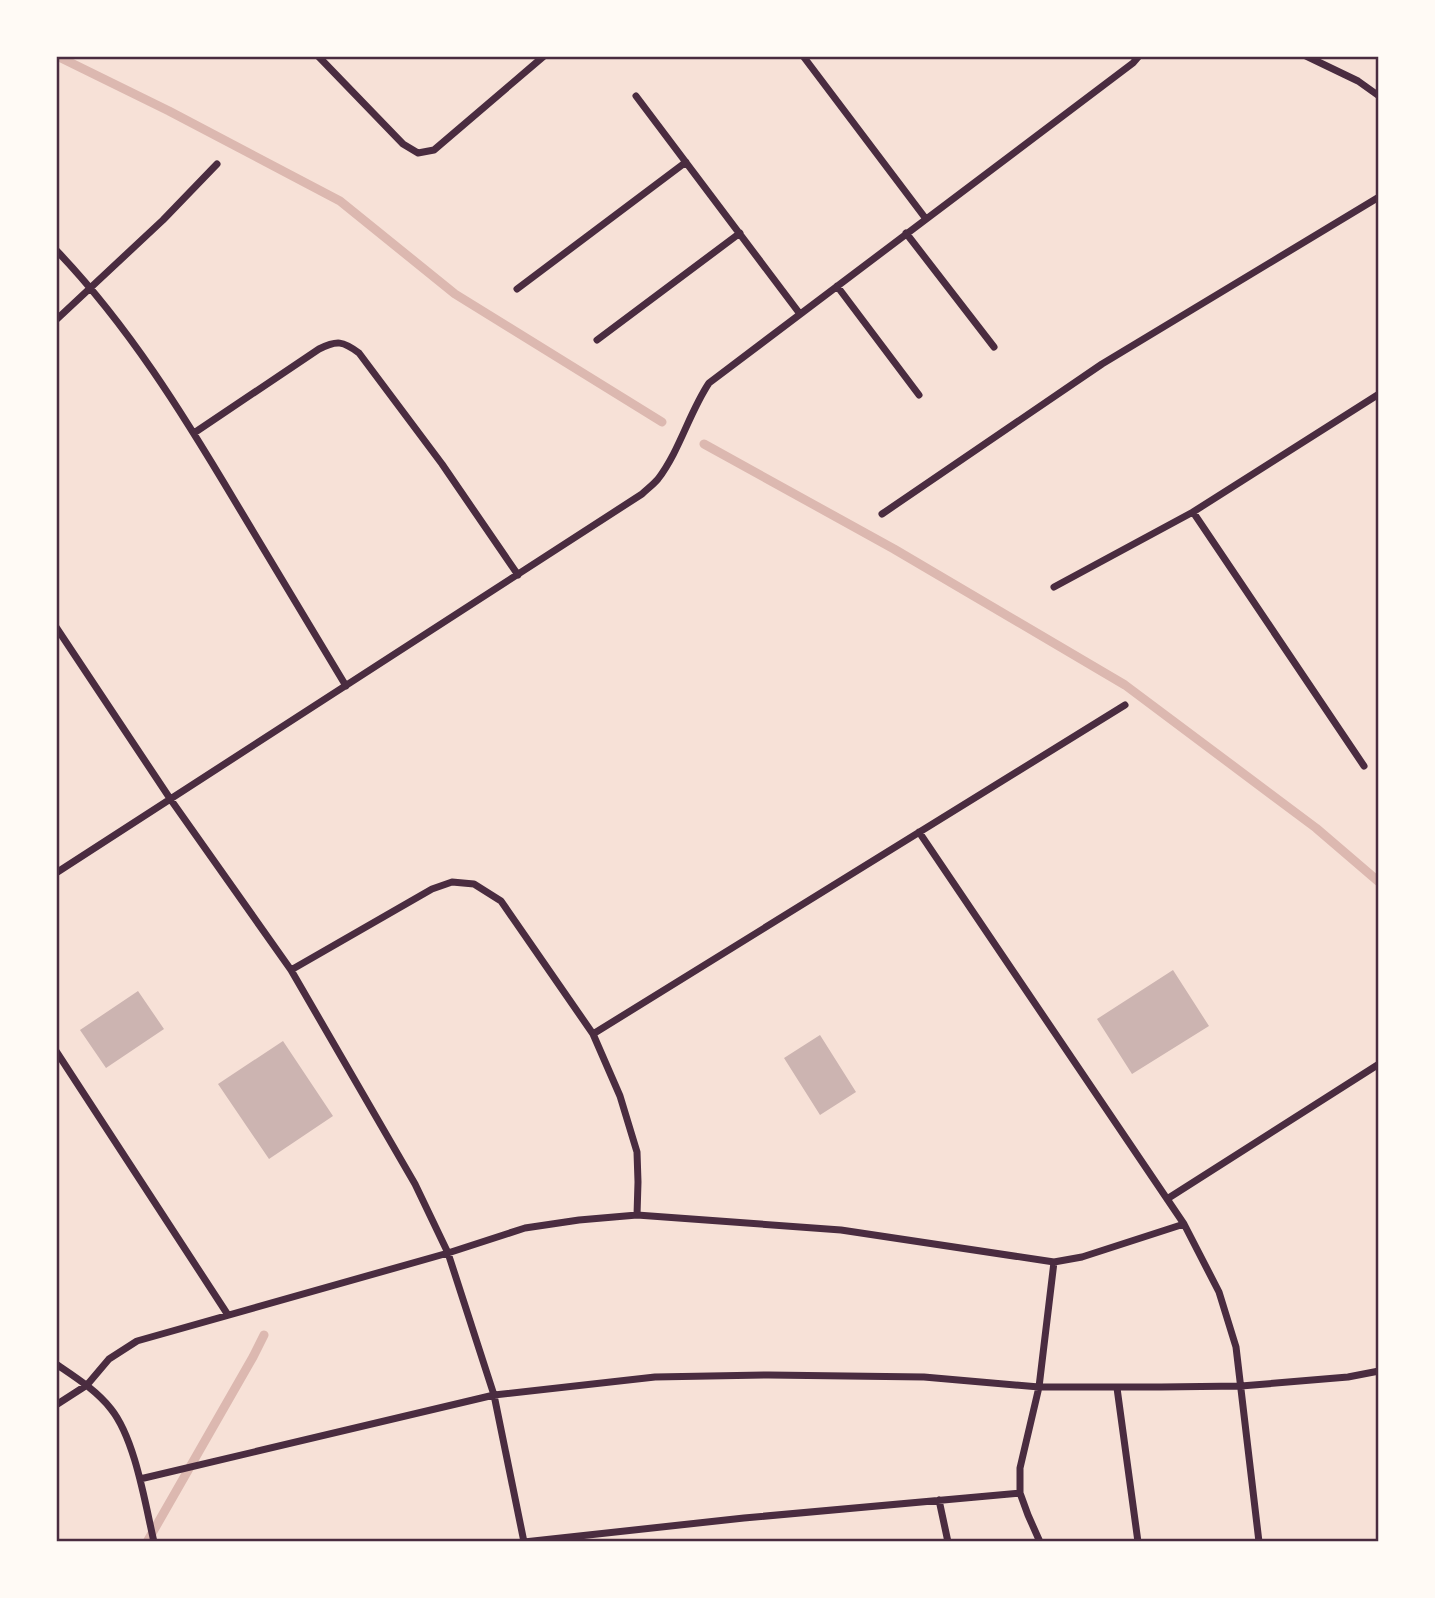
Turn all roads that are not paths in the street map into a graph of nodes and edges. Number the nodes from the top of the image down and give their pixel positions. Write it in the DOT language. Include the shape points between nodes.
graph roads {
  1 [pos="318,56"];
  2 [pos="544,56"];
  3 [pos="803,56"];
  4 [pos="1139,56"];
  5 [pos="1307,56"];
  6 [pos="636,96"];
  7 [pos="1379,96"];
  8 [pos="686,162"];
  9 [pos="217,164"];
  10 [pos="1379,197"];
  11 [pos="926,219"];
  12 [pos="740,233"];
  13 [pos="906,233"];
  14 [pos="56,250"];
  15 [pos="837,286"];
  16 [pos="90,288"];
  17 [pos="517,289"];
  18 [pos="800,314"];
  19 [pos="56,320"];
  20 [pos="597,340"];
  21 [pos="994,347"];
  22 [pos="1379,394"];
  23 [pos="919,395"];
  24 [pos="194,433"];
  25 [pos="1193,512"];
  26 [pos="882,514"];
  27 [pos="517,575"];
  28 [pos="1054,587"];
  29 [pos="56,627"];
  30 [pos="346,686"];
  31 [pos="1125,705"];
  32 [pos="1364,766"];
  33 [pos="170,800"];
  34 [pos="919,832"];
  35 [pos="56,873"];
  36 [pos="291,970"];
  37 [pos="593,1034"];
  38 [pos="56,1051"];
  39 [pos="1379,1064"];
  40 [pos="1167,1199"];
  41 [pos="637,1215"];
  42 [pos="1184,1224"];
  43 [pos="448,1253"];
  44 [pos="1054,1262"];
  45 [pos="228,1315"];
  46 [pos="56,1364"];
  47 [pos="1379,1371"];
  48 [pos="87,1385"];
  49 [pos="1038,1387"];
  50 [pos="1241,1387"];
  51 [pos="1117,1388"];
  52 [pos="494,1395"];
  53 [pos="56,1405"];
  54 [pos="140,1479"];
  55 [pos="1020,1493"];
  56 [pos="939,1500"];
  57 [pos="154,1542"];
  58 [pos="524,1542"];
  59 [pos="948,1542"];
  60 [pos="1040,1542"];
  61 [pos="1138,1542"];
  62 [pos="1259,1542"];
  1 -- 2 [label="street" via="403,144 418,153 434,150"];
  3 -- 11 [label="street"];
  4 -- 11 [label="street"];
  5 -- 7 [label="street"];
  6 -- 8 [label="street"];
  8 -- 12 [label="street"];
  8 -- 17 [label="street"];
  9 -- 16 [label="street"];
  10 -- 26 [label="street" via="1102,364"];
  11 -- 13 [label="street"];
  12 -- 18 [label="street"];
  12 -- 20 [label="street"];
  13 -- 15 [label="street"];
  13 -- 21 [label="street"];
  14 -- 16 [label="street"];
  15 -- 18 [label="street"];
  15 -- 23 [label="street"];
  16 -- 19 [label="street"];
  16 -- 24 [label="street"];
  18 -- 27 [label="street" via="709,383 667,465 642,494"];
  22 -- 25 [label="street"];
  24 -- 27 [label="street" via="319,349 332,343 347,344 359,353 442,464"];
  24 -- 30 [label="street"];
  25 -- 28 [label="street"];
  25 -- 32 [label="street"];
  27 -- 30 [label="street"];
  29 -- 33 [label="street"];
  30 -- 33 [label="street"];
  31 -- 34 [label="street"];
  33 -- 35 [label="street"];
  33 -- 36 [label="street"];
  34 -- 37 [label="street"];
  34 -- 40 [label="street"];
  36 -- 37 [label="street" via="432,889 452,882 474,884 501,901"];
  36 -- 43 [label="street" via="415,1184"];
  37 -- 41 [label="street" via="620,1096 636,1152"];
  38 -- 45 [label="street"];
  39 -- 40 [label="street"];
  40 -- 42 [label="street"];
  41 -- 43 [label="street" via="525,1228"];
  41 -- 44 [label="street" via="841,1230"];
  42 -- 44 [label="street" via="1082,1258"];
  42 -- 50 [label="street" via="1229,1320"];
  43 -- 45 [label="street"];
  43 -- 52 [label="street"];
  44 -- 49 [label="street"];
  45 -- 48 [label="street" via="137,1341 109,1359"];
  46 -- 48 [label="street"];
  47 -- 50 [label="street"];
  48 -- 53 [label="street"];
  48 -- 54 [label="street" via="123,1427"];
  49 -- 51 [label="street"];
  49 -- 52 [label="street" via="924,1377 756,1375 655,1377"];
  49 -- 55 [label="street" via="1020,1468"];
  50 -- 51 [label="street"];
  50 -- 62 [label="street"];
  51 -- 61 [label="street"];
  52 -- 54 [label="street"];
  52 -- 58 [label="street"];
  54 -- 57 [label="street"];
  55 -- 56 [label="street"];
  55 -- 60 [label="street"];
  56 -- 58 [label="street"];
  56 -- 59 [label="street"];
}
